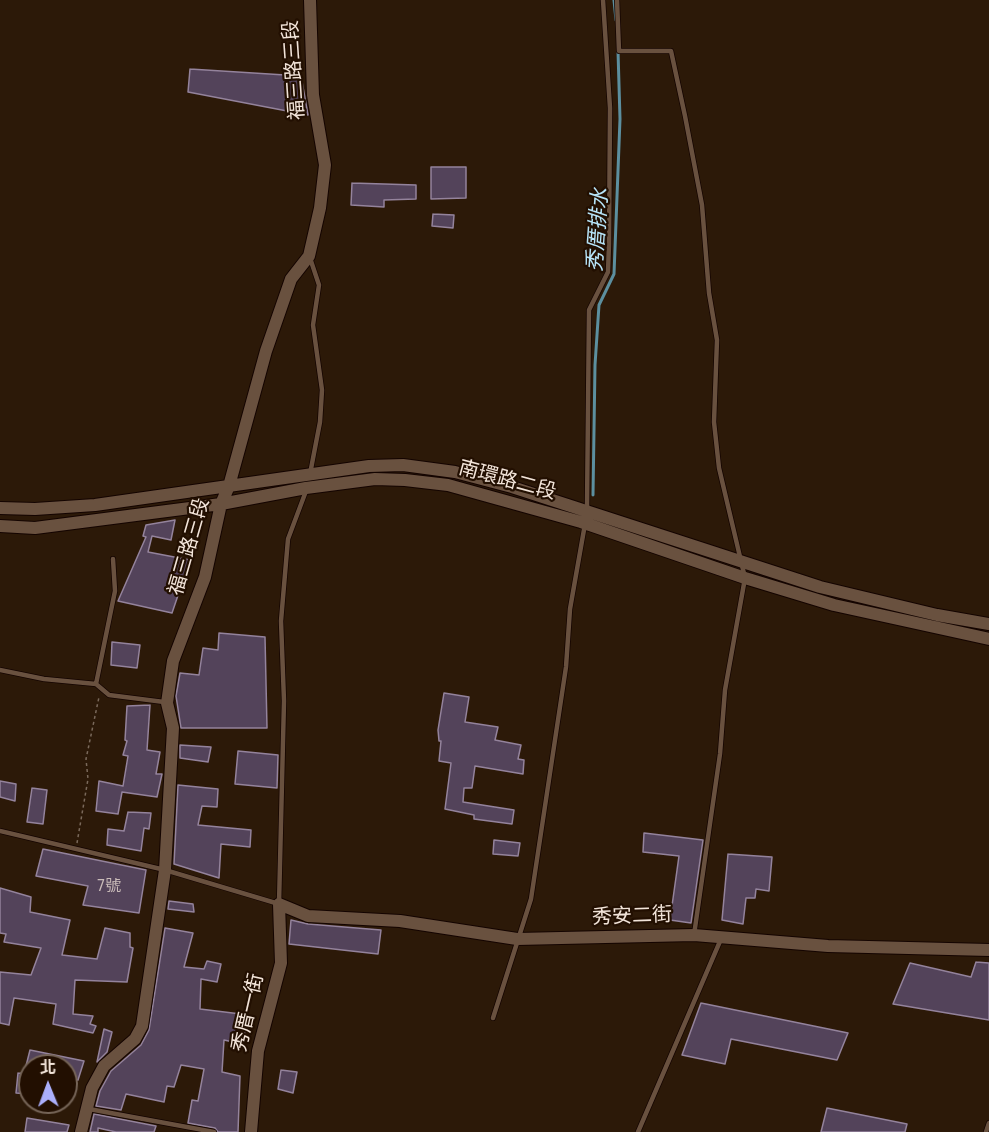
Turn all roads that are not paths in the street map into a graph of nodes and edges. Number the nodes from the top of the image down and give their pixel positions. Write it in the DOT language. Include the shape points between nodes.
graph roads {
  1 [pos="310,0"];
  2 [pos="603,0"];
  3 [pos="617,0"];
  4 [pos="309,256"];
  5 [pos="310,474"];
  6 [pos="229,486"];
  7 [pos="306,488"];
  8 [pos="221,504"];
  9 [pos="0,508"];
  10 [pos="587,509"];
  11 [pos="585,524"];
  12 [pos="0,526"];
  13 [pos="113,560"];
  14 [pos="744,563"];
  15 [pos="745,578"];
  16 [pos="989,624"];
  17 [pos="989,639"];
  18 [pos="0,670"];
  19 [pos="96,684"];
  20 [pos="167,703"];
  21 [pos="0,831"];
  22 [pos="165,870"];
  23 [pos="279,904"];
  24 [pos="694,935"];
  25 [pos="722,937"];
  26 [pos="517,939"];
  27 [pos="989,950"];
  28 [pos="494,1018"];
  29 [pos="87,1109"];
  30 [pos="989,1123"];
  31 [pos="81,1132"];
  32 [pos="214,1132"];
  33 [pos="251,1132"];
  34 [pos="638,1132"];
  35 [pos="986,1132"];
  1 -- 4 [label="street, 福三路三段" via="313,95 325,165"];
  2 -- 10 [label="lane" via="610,108 609,244 608,272 589,310"];
  3 -- 14 [label="lane" via="619,51 671,51 681,95 702,205 717,340 714,422 718,468"];
  4 -- 5 [label="lane" via="319,285 313,325 322,390"];
  4 -- 6 [label="street, 福三路三段" via="287,290"];
  5 -- 6 [label="street, 南環路二段"];
  5 -- 7 [label="lane"];
  5 -- 10 [label="street, 南環路二段" via="404,465 455,472"];
  6 -- 8 [label="street, 福三路三段"];
  6 -- 9 [label="street, 南環路二段" via="95,505"];
  7 -- 8 [label="street, 南環路二段"];
  7 -- 11 [label="street, 南環路二段" via="375,480 448,485"];
  7 -- 23 [label="lane" via="288,539 281,621 284,701"];
  8 -- 12 [label="street, 南環路二段" via="35,528"];
  8 -- 20 [label="street, 福三路三段" via="205,577 173,661"];
  10 -- 11 [label="lane"];
  10 -- 14 [label="street, 南環路二段"];
  11 -- 15 [label="street, 南環路二段"];
  11 -- 26 [label="lane" via="531,900"];
  13 -- 19 [label="lane" via="115,591"];
  14 -- 15 [label="lane"];
  14 -- 16 [label="street, 南環路二段" via="831,589"];
  15 -- 17 [label="street, 南環路二段" via="834,605"];
  15 -- 24 [label="lane" via="725,690 706,866"];
  18 -- 19 [label="lane"];
  19 -- 20 [label="lane" via="109,695"];
  20 -- 22 [label="street, 福三路三段" via="174,728"];
  21 -- 22 [label="lane"];
  22 -- 23 [label="lane"];
  22 -- 29 [label="street, 福三路三段" via="142,1026 135,1040 104,1066 92,1088"];
  23 -- 26 [label="street, 秀安二街" via="308,916 400,921"];
  23 -- 33 [label="street, 秀厝一街" via="281,963 258,1051"];
  24 -- 25 [label="street, 秀安二街"];
  24 -- 26 [label="street, 秀安二街"];
  25 -- 27 [label="street, 秀安二街" via="828,946"];
  25 -- 34 [label="lane"];
  26 -- 28 [label="lane"];
  29 -- 31 [label="street, 福三路三段"];
  29 -- 32 [label="lane"];
  30 -- 35 [label="lane"];
}
